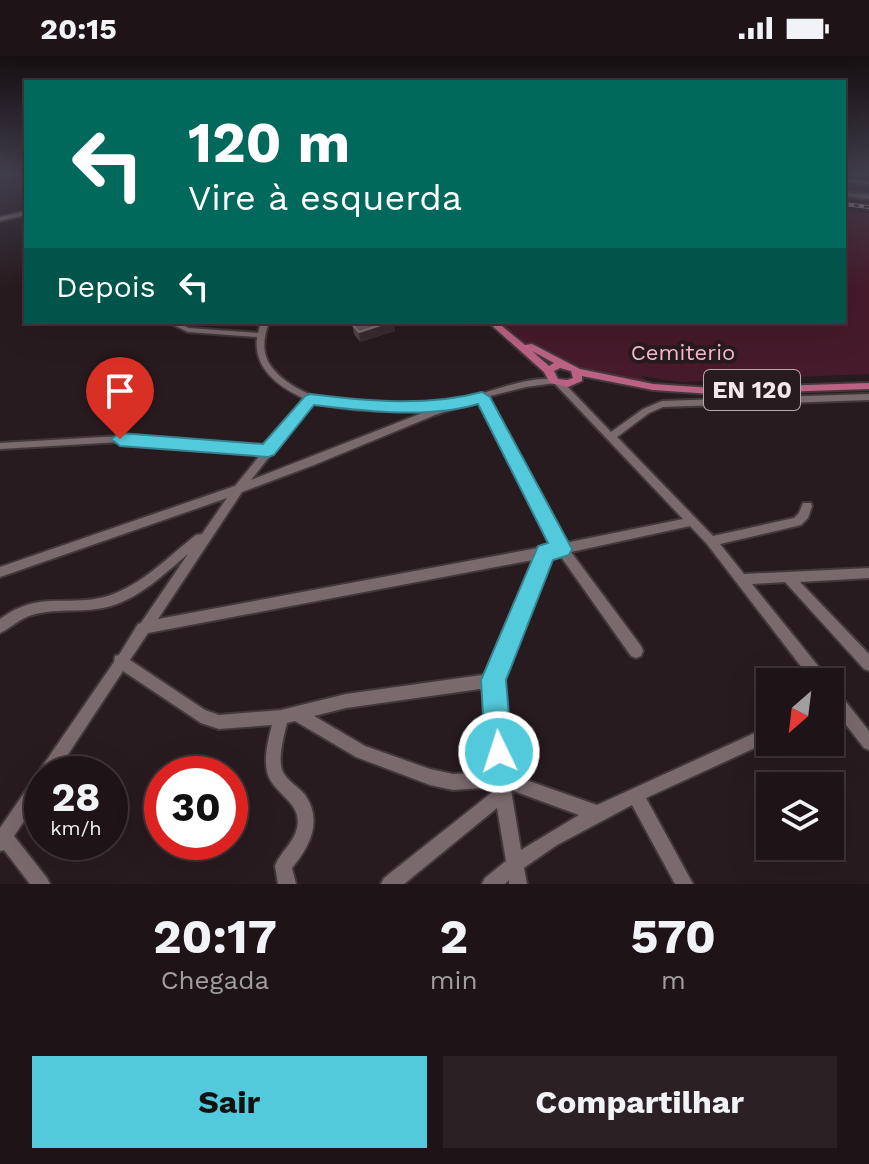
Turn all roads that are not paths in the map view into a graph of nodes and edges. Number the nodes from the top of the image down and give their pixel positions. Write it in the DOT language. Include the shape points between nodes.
graph roads {
  1 [pos="24,213"];
  2 [pos="0,219"];
  3 [pos="175,324"];
  4 [pos="264,324"];
  5 [pos="494,324"];
  6 [pos="505,333"];
  7 [pos="260,335"];
  8 [pos="565,365"];
  9 [pos="554,378"];
  10 [pos="577,378"];
  11 [pos="869,386"];
  12 [pos="482,397"];
  13 [pos="869,397"];
  14 [pos="310,399"];
  15 [pos="462,403"];
  16 [pos="584,407"];
  17 [pos="612,436"];
  18 [pos="1,445"];
  19 [pos="268,451"];
  20 [pos="237,491"];
  21 [pos="807,506"];
  22 [pos="692,521"];
  23 [pos="208,532"];
  24 [pos="711,541"];
  25 [pos="562,549"];
  26 [pos="546,552"];
  27 [pos="0,572"];
  28 [pos="869,573"];
  29 [pos="787,576"];
  30 [pos="742,579"];
  31 [pos="0,627"];
  32 [pos="143,628"];
  33 [pos="636,651"];
  34 [pos="120,661"];
  35 [pos="869,664"];
  36 [pos="811,668"];
  37 [pos="493,680"];
  38 [pos="844,713"];
  39 [pos="297,714"];
  40 [pos="281,717"];
  41 [pos="756,740"];
  42 [pos="869,743"];
  43 [pos="58,756"];
  44 [pos="502,786"];
  45 [pos="636,796"];
  46 [pos="24,805"];
  47 [pos="599,814"];
  48 [pos="1,838"];
  49 [pos="512,864"];
  50 [pos="41,884"];
  51 [pos="287,884"];
  52 [pos="390,884"];
  53 [pos="491,884"];
  54 [pos="518,884"];
  55 [pos="684,884"];
  1 -- 2 [label="street"];
  3 -- 7 [label="street" via="188,330"];
  4 -- 7 [label="street"];
  5 -- 6 [label="main road, EN 120"];
  6 -- 8 [label="main road, EN 120"];
  6 -- 9 [label="main road, EN 120"];
  7 -- 14 [label="street" via="261,359 272,374"];
  8 -- 9 [label="main road" via="554,366"];
  8 -- 10 [label="main road, EN 120"];
  9 -- 10 [label="main road, EN 120"];
  9 -- 12 [label="street"];
  9 -- 16 [label="street"];
  10 -- 11 [label="main road, EN 120" via="712,391"];
  10 -- 16 [label="street"];
  12 -- 15 [label="street"];
  12 -- 25 [label="street"];
  13 -- 17 [label="street" via="662,404"];
  14 -- 15 [label="street" via="377,407"];
  14 -- 19 [label="street"];
  15 -- 20 [label="street"];
  16 -- 17 [label="street"];
  17 -- 22 [label="street"];
  18 -- 19 [label="street" via="120,439"];
  19 -- 20 [label="street"];
  20 -- 23 [label="street"];
  20 -- 27 [label="street"];
  21 -- 24 [label="street" via="797,522"];
  22 -- 24 [label="street"];
  22 -- 25 [label="street"];
  23 -- 31 [label="street" via="126,595 109,602 31,606"];
  23 -- 32 [label="street"];
  24 -- 30 [label="street"];
  25 -- 26 [label="street"];
  25 -- 33 [label="street"];
  26 -- 32 [label="street"];
  26 -- 37 [label="street"];
  28 -- 29 [label="street"];
  29 -- 30 [label="street"];
  29 -- 35 [label="street"];
  30 -- 36 [label="street"];
  32 -- 34 [label="street"];
  34 -- 40 [label="street" via="201,716 219,722"];
  34 -- 43 [label="street"];
  37 -- 39 [label="street" via="346,701"];
  37 -- 44 [label="street"];
  38 -- 42 [label="street"];
  39 -- 40 [label="street"];
  39 -- 44 [label="street" via="361,752 430,777"];
  40 -- 51 [label="street" via="274,770 300,801 308,825 283,866"];
  41 -- 45 [label="street"];
  44 -- 47 [label="street"];
  44 -- 49 [label="street"];
  44 -- 52 [label="street"];
  45 -- 47 [label="street"];
  45 -- 55 [label="street"];
  46 -- 48 [label="street"];
  47 -- 49 [label="street"];
  48 -- 50 [label="street"];
  49 -- 53 [label="street"];
  49 -- 54 [label="street"];
}
